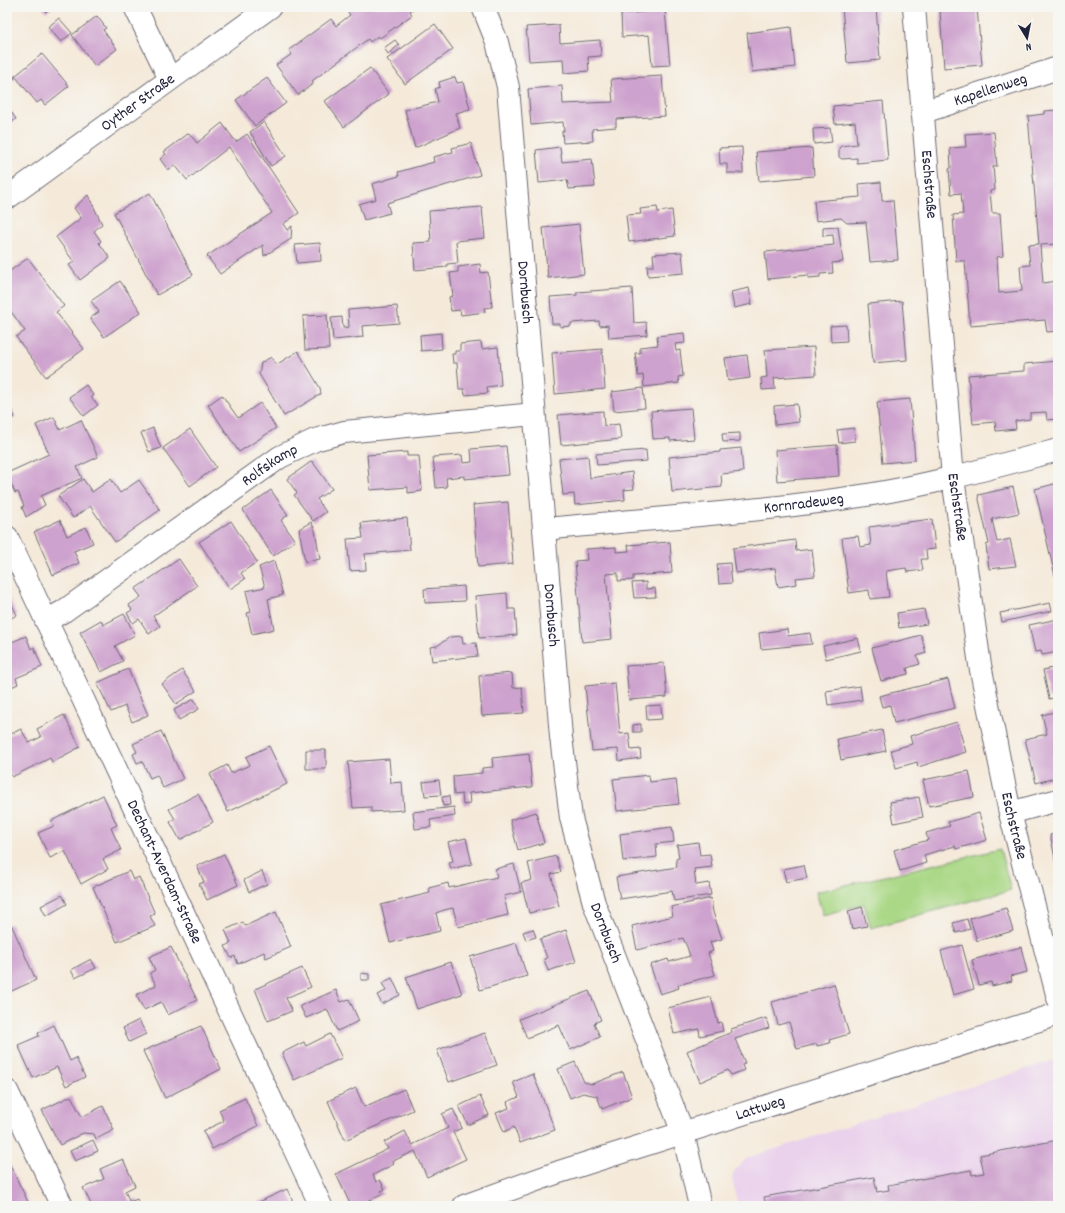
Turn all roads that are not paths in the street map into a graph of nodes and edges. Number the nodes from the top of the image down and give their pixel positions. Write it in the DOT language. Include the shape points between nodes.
graph roads {
  1 [pos="135,7"];
  2 [pos="270,7"];
  3 [pos="484,7"];
  4 [pos="914,7"];
  5 [pos="1058,68"];
  6 [pos="170,79"];
  7 [pos="923,112"];
  8 [pos="7,198"];
  9 [pos="534,414"];
  10 [pos="1058,450"];
  11 [pos="953,478"];
  12 [pos="545,529"];
  13 [pos="7,537"];
  14 [pos="46,621"];
  15 [pos="1058,800"];
  16 [pos="1010,813"];
  17 [pos="1058,998"];
  18 [pos="1058,1014"];
  19 [pos="9,1100"];
  20 [pos="683,1133"];
  21 [pos="62,1206"];
  22 [pos="321,1206"];
  23 [pos="464,1206"];
  24 [pos="700,1206"];
  1 -- 6 [label="street"];
  2 -- 6 [label="street, Oyther Straße"];
  3 -- 9 [label="street, Dornbusch" via="497,42 508,87"];
  4 -- 7 [label="street, Eschstraße"];
  5 -- 7 [label="street, Kapellenweg"];
  6 -- 8 [label="street, Oyther Straße"];
  7 -- 11 [label="street, Eschstraße"];
  9 -- 12 [label="street, Dornbusch"];
  9 -- 14 [label="street, Rolfskamp" via="344,432 315,440 280,457 71,607"];
  10 -- 11 [label="street, Kornradeweg"];
  11 -- 12 [label="street, Kornradeweg" via="873,494 789,506"];
  11 -- 16 [label="street, Eschstraße" via="980,665"];
  12 -- 20 [label="street, Dornbusch" via="561,737 571,818 594,903"];
  13 -- 14 [label="street, Dechant-Averdam-Straße"];
  14 -- 22 [label="street, Dechant-Averdam-Straße"];
  15 -- 16 [label="street"];
  16 -- 17 [label="street, Eschstraße"];
  18 -- 20 [label="street, Lattweg"];
  19 -- 21 [label="street"];
  20 -- 23 [label="street, Lattweg" via="559,1172"];
  20 -- 24 [label="street, Dornbusch"];
}
